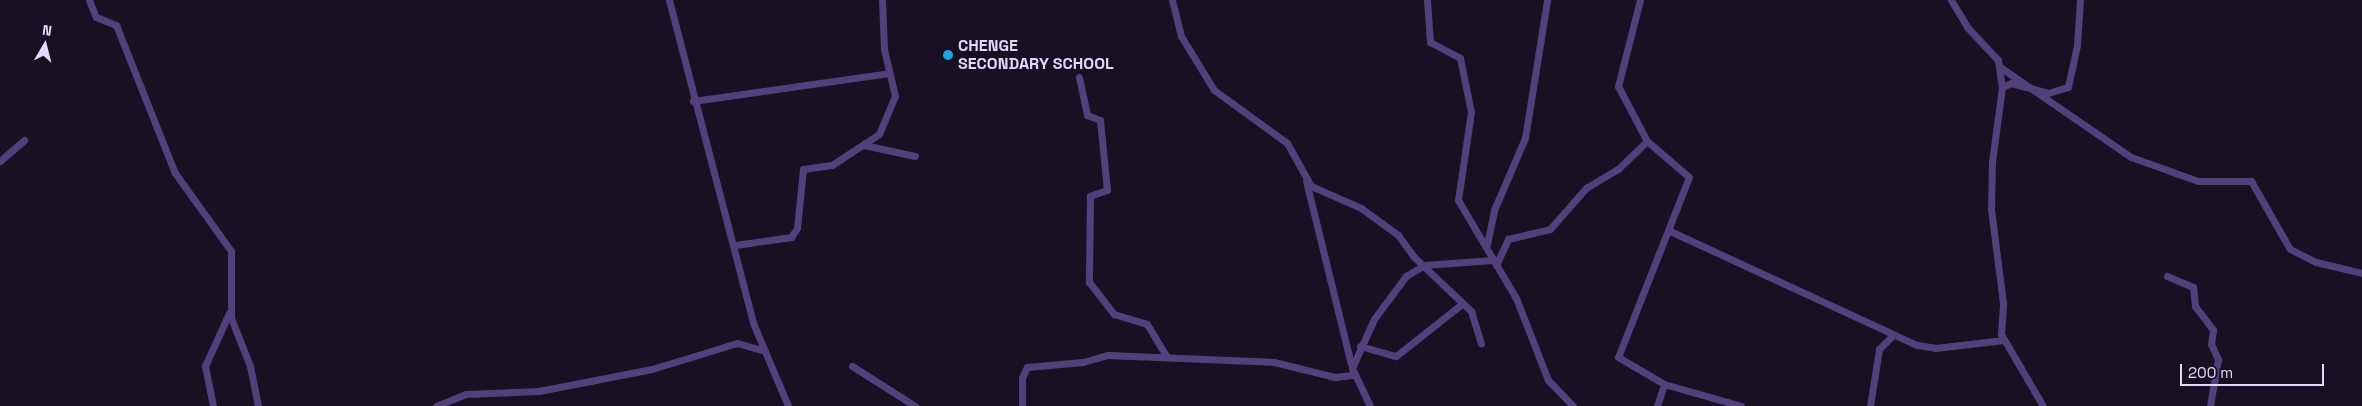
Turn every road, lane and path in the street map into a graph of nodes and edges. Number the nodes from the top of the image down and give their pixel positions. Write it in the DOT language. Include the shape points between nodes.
graph roads {
  1 [pos="89,0"];
  2 [pos="669,0"];
  3 [pos="882,0"];
  4 [pos="1172,0"];
  5 [pos="1427,0"];
  6 [pos="1547,0"];
  7 [pos="1640,0"];
  8 [pos="1951,0"];
  9 [pos="2080,0"];
  10 [pos="2000,67"];
  11 [pos="889,73"];
  12 [pos="1079,77"];
  13 [pos="2002,87"];
  14 [pos="2040,92"];
  15 [pos="693,101"];
  16 [pos="24,140"];
  17 [pos="1647,141"];
  18 [pos="864,145"];
  19 [pos="915,156"];
  20 [pos="0,161"];
  21 [pos="1306,181"];
  22 [pos="1670,231"];
  23 [pos="735,245"];
  24 [pos="1487,245"];
  25 [pos="1495,262"];
  26 [pos="1424,265"];
  27 [pos="2362,273"];
  28 [pos="2167,276"];
  29 [pos="1463,303"];
  30 [pos="230,308"];
  31 [pos="1892,336"];
  32 [pos="2004,340"];
  33 [pos="1481,344"];
  34 [pos="1360,346"];
  35 [pos="762,350"];
  36 [pos="1166,356"];
  37 [pos="852,366"];
  38 [pos="1352,372"];
  39 [pos="1664,384"];
  40 [pos="787,404"];
  41 [pos="213,406"];
  42 [pos="258,406"];
  43 [pos="436,406"];
  44 [pos="913,406"];
  45 [pos="1022,406"];
  46 [pos="1370,406"];
  47 [pos="1573,406"];
  48 [pos="1657,406"];
  49 [pos="1741,406"];
  50 [pos="1870,406"];
  51 [pos="2043,406"];
  52 [pos="2210,406"];
  1 -- 30 [label="street" via="96,17 116,24 175,173 230,252"];
  2 -- 15 [label="street"];
  3 -- 11 [label="street"];
  4 -- 21 [label="street" via="1182,36 1214,90 1287,143"];
  5 -- 24 [label="street" via="1430,42 1456,54 1462,64 1472,124 1458,200"];
  6 -- 24 [label="street" via="1524,138 1494,210"];
  7 -- 17 [label="street" via="1618,86"];
  8 -- 10 [label="street"];
  9 -- 14 [label="street" via="2071,81 2065,90"];
  10 -- 13 [label="street"];
  10 -- 14 [label="street"];
  11 -- 15 [label="street"];
  11 -- 18 [label="street" via="894,105 879,134"];
  12 -- 36 [label="street" via="1087,115 1099,118 1107,182 1105,194 1090,196 1089,282 1114,314 1147,324"];
  13 -- 14 [label="street" via="2011,83"];
  13 -- 32 [label="street" via="1992,162 1991,209"];
  14 -- 27 [label="street" via="2131,158 2209,183 2251,181 2290,249 2316,262"];
  15 -- 23 [label="street"];
  16 -- 20 [label="street"];
  17 -- 22 [label="street" via="1689,176"];
  17 -- 25 [label="street" via="1618,170 1586,188 1550,229 1508,239"];
  18 -- 19 [label="street"];
  18 -- 23 [label="street" via="832,165 803,169 797,228 791,238"];
  21 -- 26 [label="street" via="1361,208 1398,235"];
  21 -- 38 [label="street" via="1349,341"];
  22 -- 31 [label="street"];
  22 -- 39 [label="street" via="1618,354 1623,363"];
  23 -- 35 [label="street"];
  24 -- 25 [label="street"];
  25 -- 26 [label="street"];
  25 -- 47 [label="street" via="1523,315 1548,380"];
  26 -- 29 [label="street"];
  26 -- 34 [label="street" via="1406,276"];
  28 -- 52 [label="street" via="2193,287 2195,306 2213,330 2211,344 2218,359"];
  29 -- 33 [label="street" via="1476,320"];
  29 -- 34 [label="street" via="1396,356"];
  30 -- 41 [label="street" via="205,366"];
  30 -- 42 [label="street"];
  31 -- 32 [label="street" via="1930,348"];
  31 -- 50 [label="street" via="1879,349"];
  32 -- 51 [label="street"];
  34 -- 38 [label="street"];
  35 -- 40 [label="street"];
  35 -- 43 [label="street" via="737,342 652,369 539,391 466,394"];
  36 -- 38 [label="street" via="1274,362 1335,377"];
  36 -- 45 [label="street" via="1108,355 1083,362 1031,365 1022,378"];
  37 -- 44 [label="street"];
  38 -- 46 [label="street" via="1366,392"];
  39 -- 48 [label="street"];
  39 -- 49 [label="street"];
}
